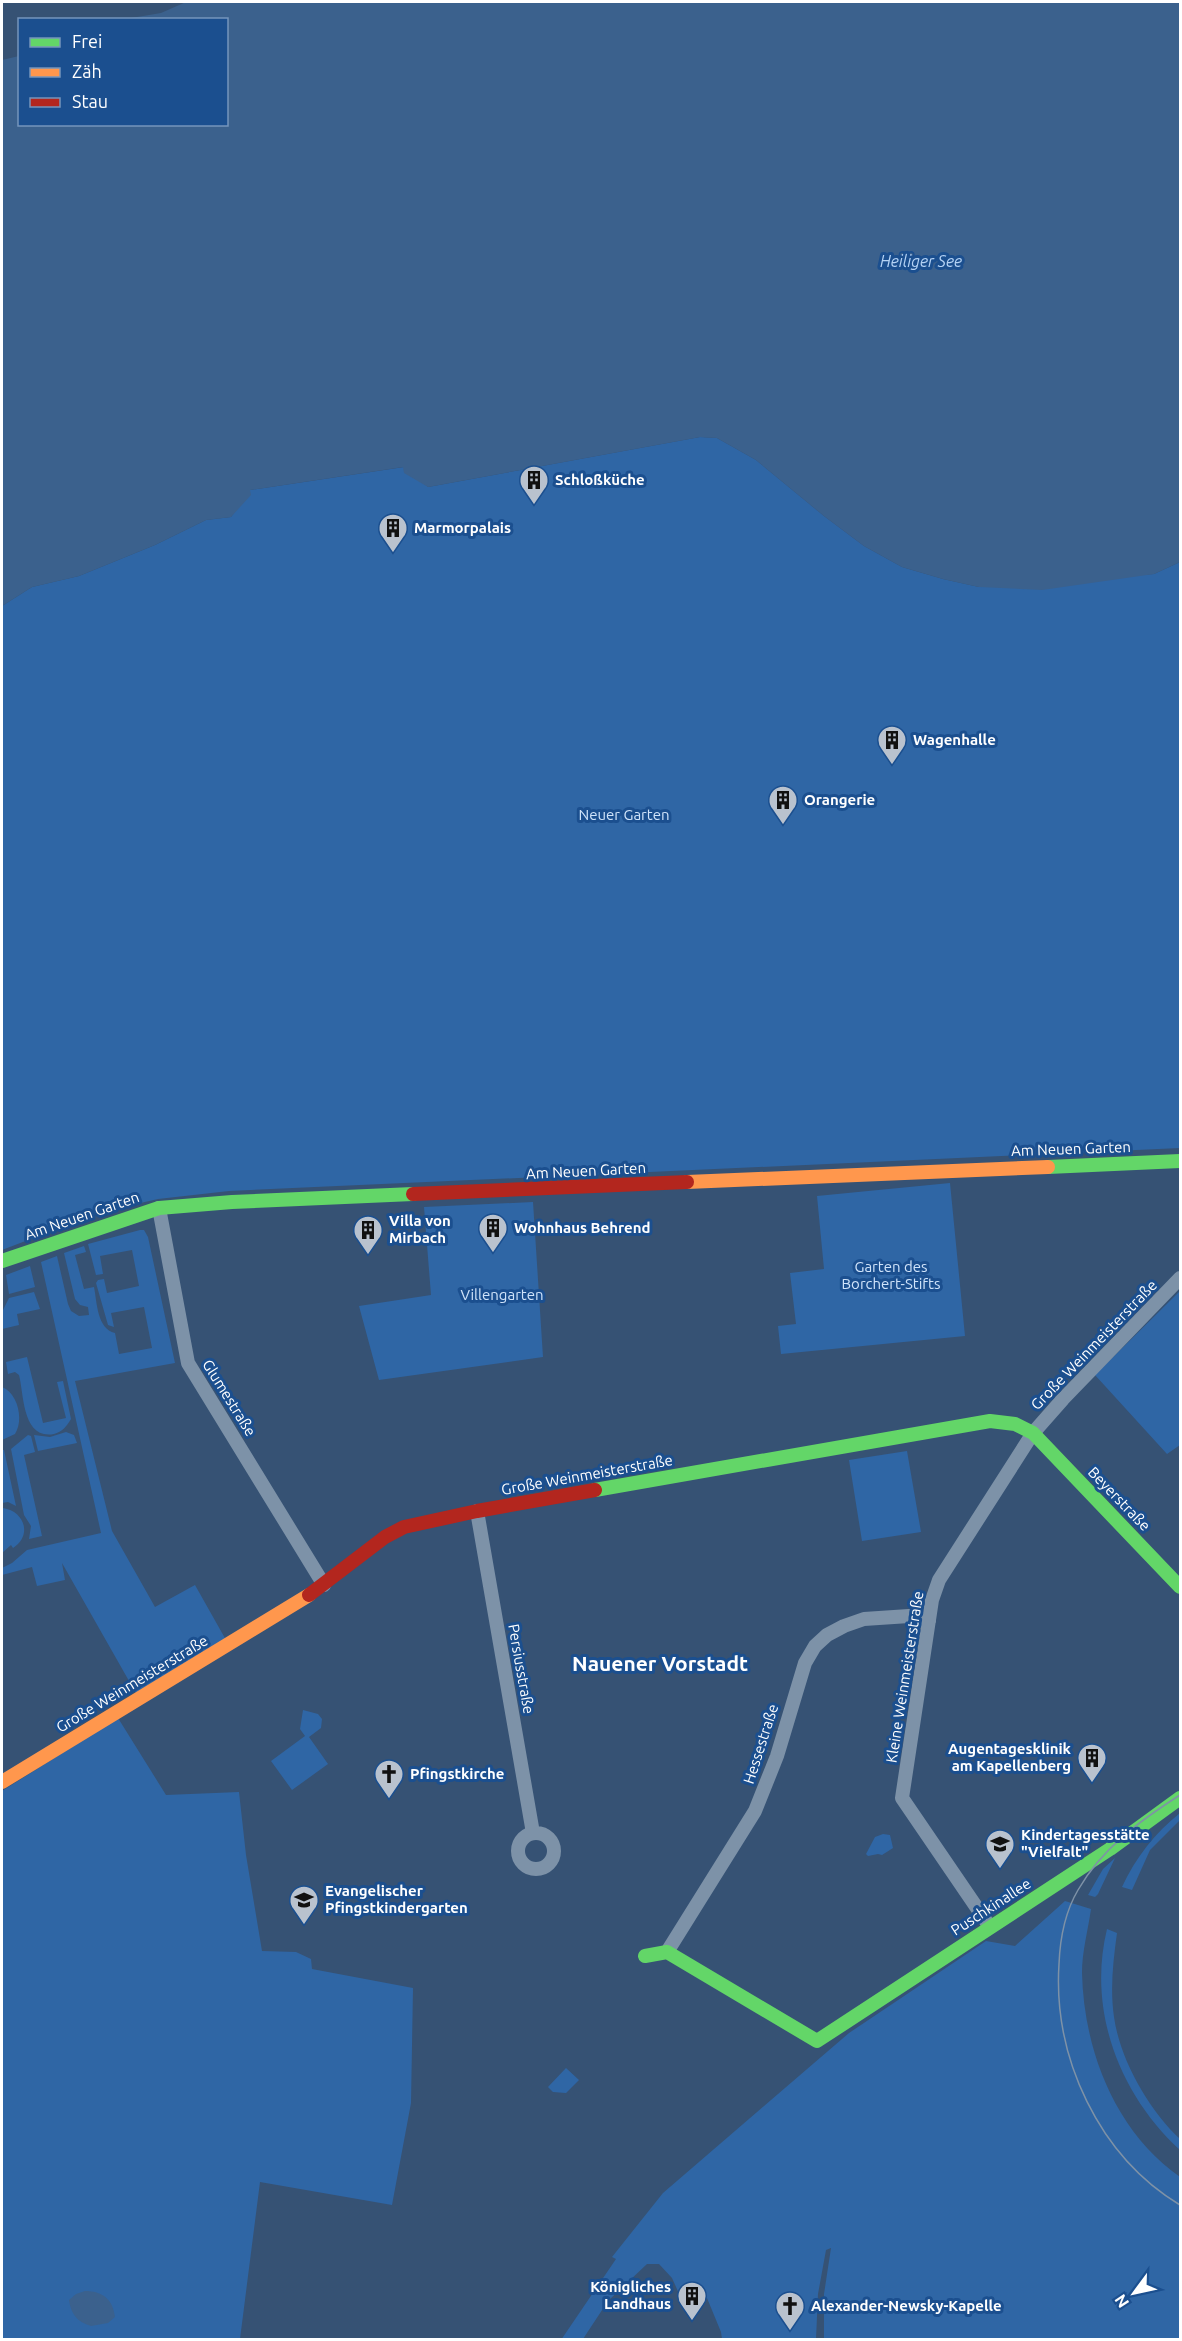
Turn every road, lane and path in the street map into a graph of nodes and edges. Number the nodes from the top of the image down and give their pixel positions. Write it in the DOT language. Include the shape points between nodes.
graph roads {
  1 [pos="1180,1161"];
  2 [pos="159,1209"];
  3 [pos="2,1262"];
  4 [pos="1180,1278"];
  5 [pos="1033,1433"];
  6 [pos="477,1511"];
  7 [pos="324,1585"];
  8 [pos="1180,1587"];
  9 [pos="929,1621"];
  10 [pos="2,1782"];
  11 [pos="1180,1798"];
  12 [pos="532,1833"];
  13 [pos="990,1927"];
  14 [pos="667,1952"];
  15 [pos="645,1956"];
  1 -- 2 [label="street, Am Neuen Garten" via="232,1202"];
  2 -- 3 [label="street, Am Neuen Garten"];
  2 -- 7 [label="street, Glumestraße" via="188,1363"];
  4 -- 5 [label="street, Große Weinmeisterstraße"];
  5 -- 6 [label="street, Große Weinmeisterstraße" via="1015,1424 990,1421"];
  5 -- 8 [label="street, Beyerstraße"];
  5 -- 9 [label="street, Kleine Weinmeisterstraße" via="939,1580"];
  6 -- 7 [label="street, Große Weinmeisterstraße" via="404,1527 385,1537"];
  6 -- 12 [label="street, Persiusstraße"];
  7 -- 10 [label="street, Große Weinmeisterstraße"];
  9 -- 13 [label="street, Kleine Weinmeisterstraße" via="902,1798"];
  9 -- 14 [label="street, Hessestraße" via="909,1616 864,1619 827,1635 815,1646 805,1663 777,1756 755,1811"];
  11 -- 13 [label="street, Puschkinallee"];
  13 -- 14 [label="street, Puschkinallee" via="817,2041"];
  14 -- 15 [label="street"];
}
